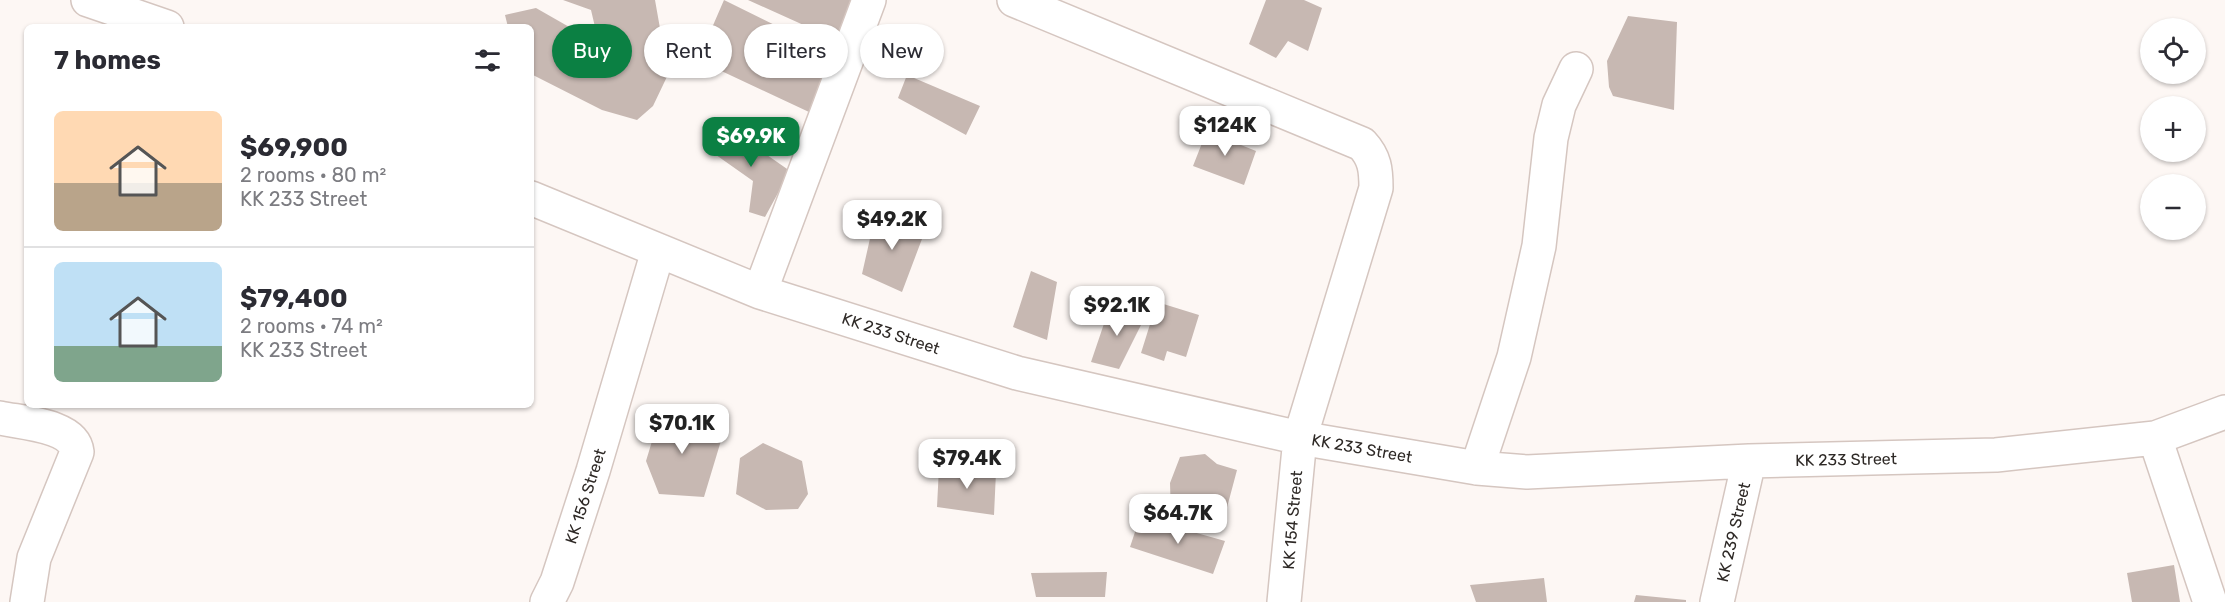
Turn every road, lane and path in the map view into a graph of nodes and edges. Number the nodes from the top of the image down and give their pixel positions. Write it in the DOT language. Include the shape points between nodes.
graph roads {
  1 [pos="88,0"];
  2 [pos="869,0"];
  3 [pos="1014,0"];
  4 [pos="157,24"];
  5 [pos="1576,69"];
  6 [pos="534,199"];
  7 [pos="658,251"];
  8 [pos="760,292"];
  9 [pos="2225,412"];
  10 [pos="0,418"];
  11 [pos="1300,438"];
  12 [pos="2155,438"];
  13 [pos="1749,461"];
  14 [pos="1477,468"];
  15 [pos="27,602"];
  16 [pos="548,602"];
  17 [pos="1284,602"];
  18 [pos="1717,602"];
  19 [pos="2210,602"];
  1 -- 4 [label="street"];
  2 -- 8 [label="street"];
  3 -- 11 [label="street, KK 154 Street" via="1362,144 1372,154 1376,188"];
  5 -- 14 [label="street" via="1559,105 1551,138 1539,246 1514,357"];
  6 -- 7 [label="street, KK 233 Street"];
  7 -- 8 [label="street, KK 233 Street"];
  7 -- 16 [label="street, KK 156 Street" via="593,471"];
  8 -- 11 [label="street, KK 233 Street" via="1017,373"];
  9 -- 12 [label="street, KK 233 Street"];
  10 -- 15 [label="street" via="66,433 76,445 77,452 34,558"];
  11 -- 14 [label="street, KK 233 Street"];
  11 -- 17 [label="street, KK 154 Street"];
  12 -- 13 [label="street, KK 233 Street" via="1996,455"];
  12 -- 19 [label="street"];
  13 -- 14 [label="street, KK 233 Street" via="1527,472"];
  13 -- 18 [label="street, KK 239 Street"];
}
